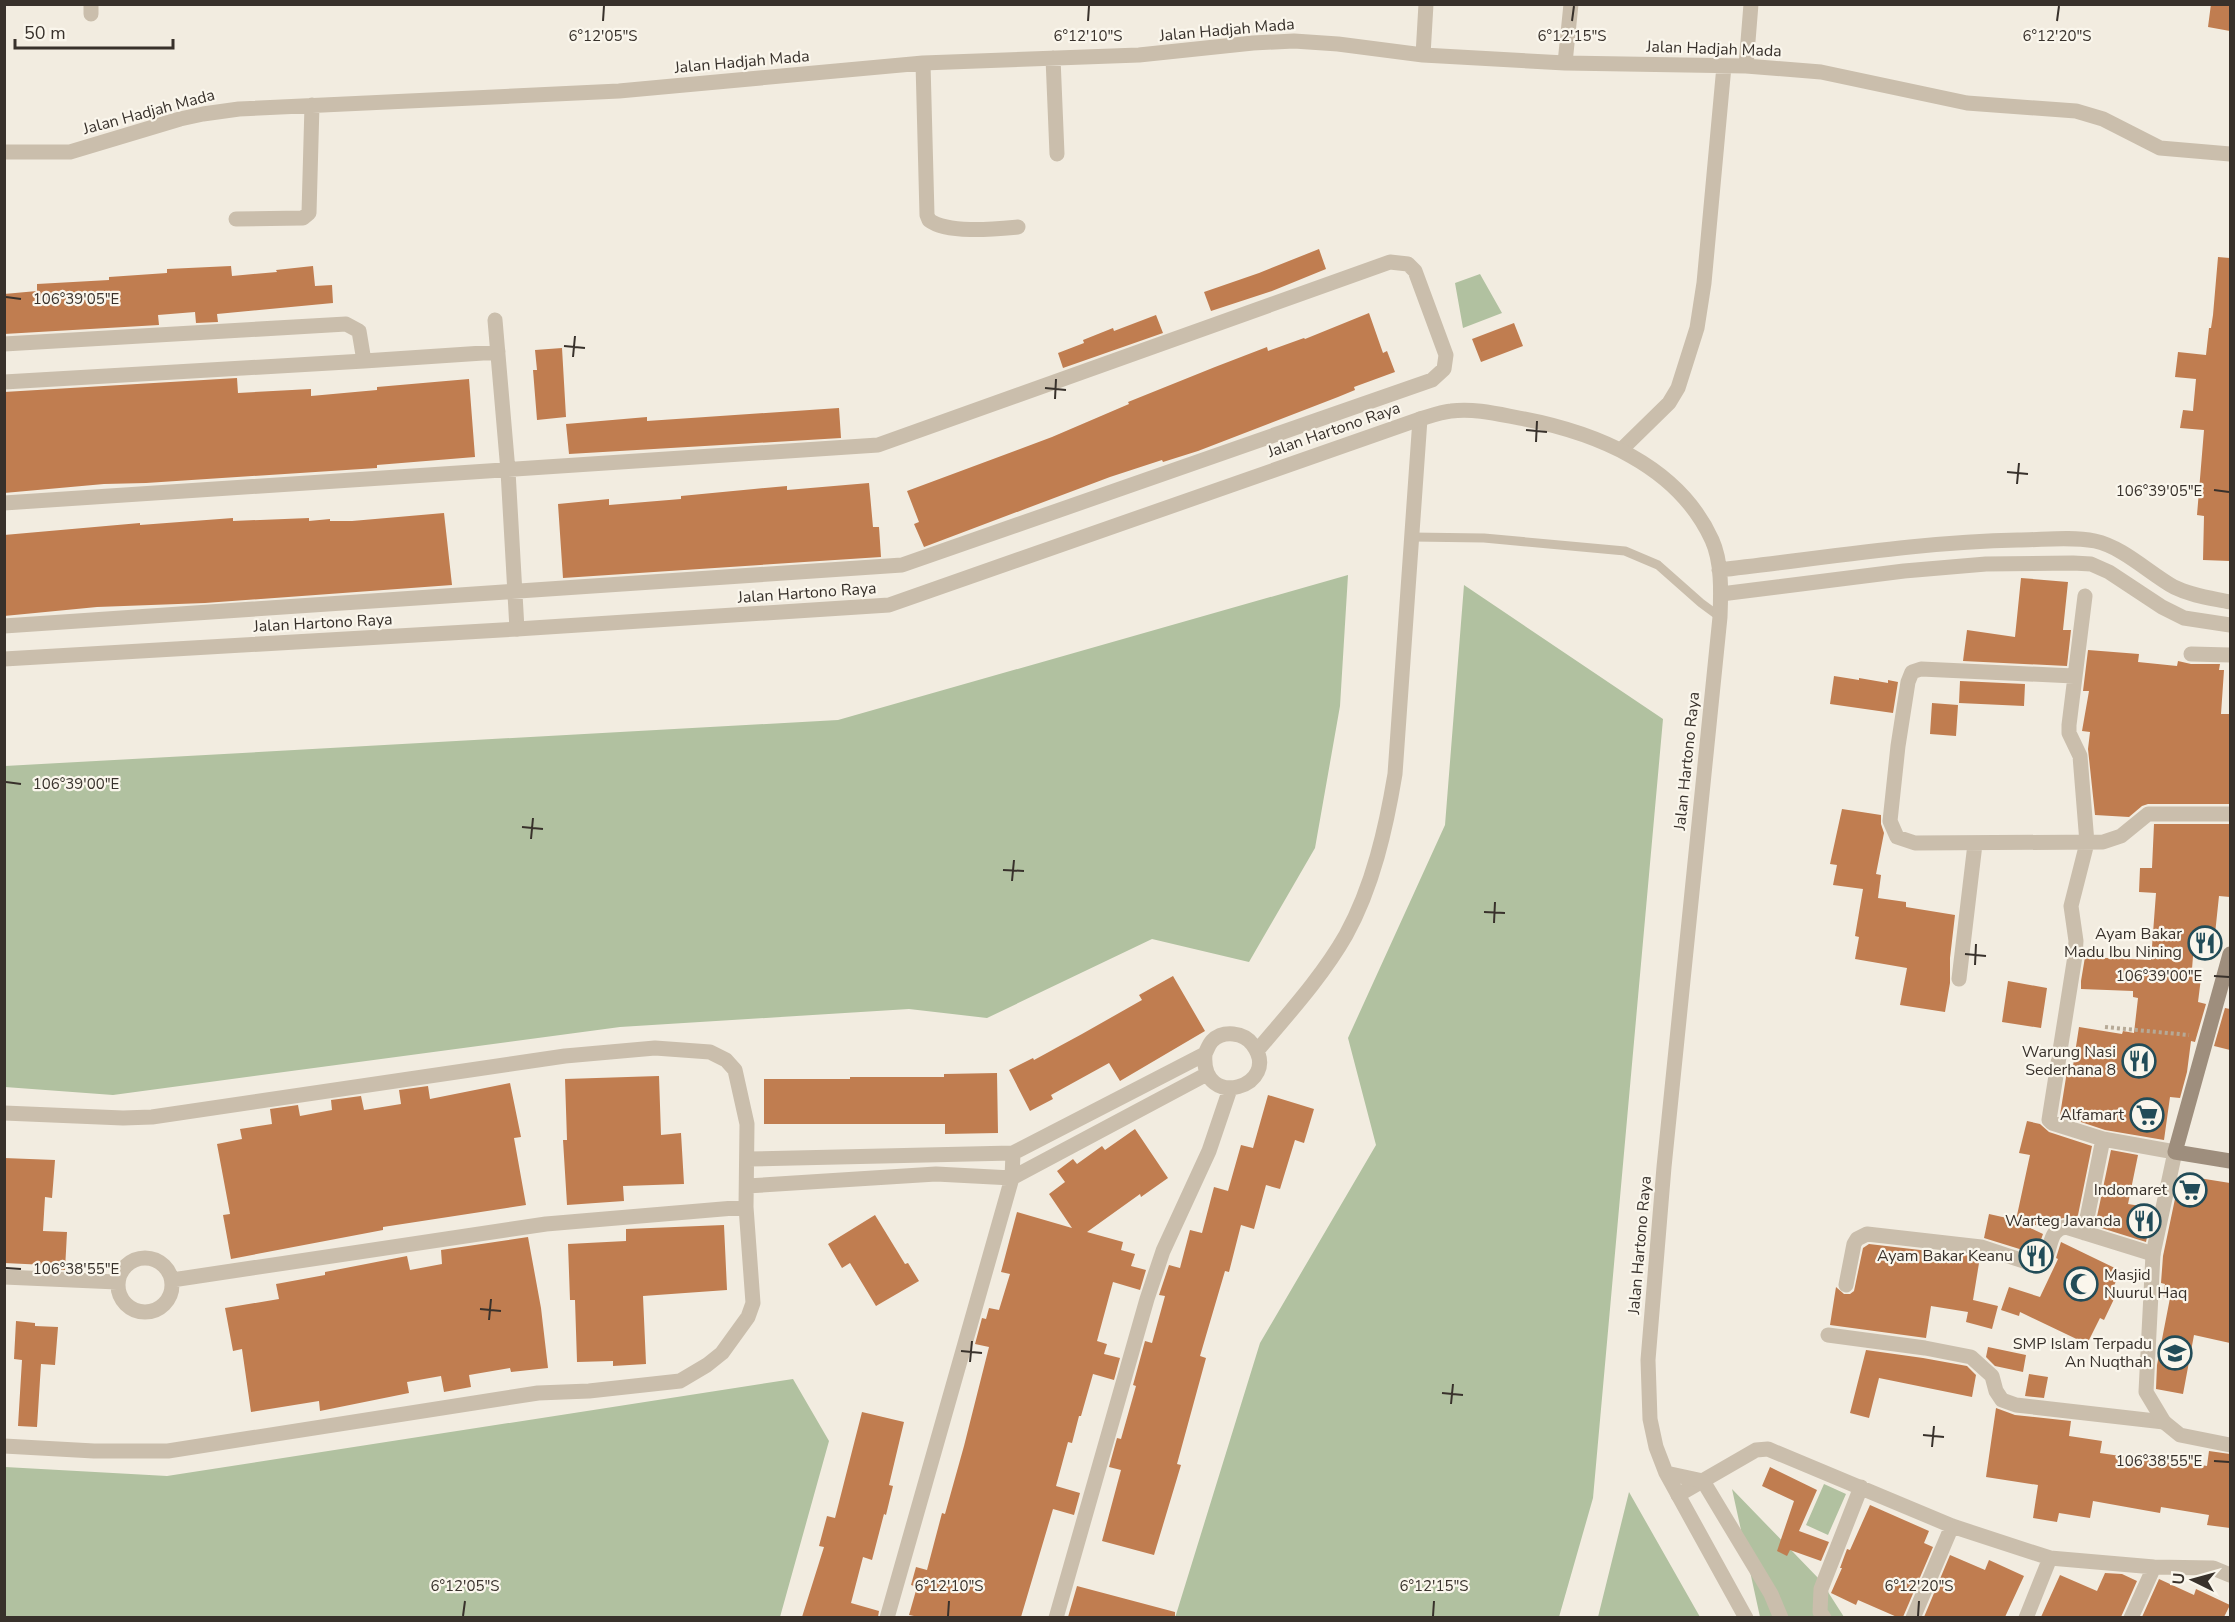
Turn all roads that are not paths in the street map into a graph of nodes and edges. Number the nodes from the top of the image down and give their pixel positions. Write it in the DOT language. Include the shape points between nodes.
graph roads {
  1 [pos="1426,4"];
  2 [pos="1570,4"];
  3 [pos="1751,4"];
  4 [pos="1423,55"];
  5 [pos="1053,58"];
  6 [pos="923,63"];
  7 [pos="1565,63"];
  8 [pos="1724,66"];
  9 [pos="1746,66"];
  10 [pos="312,105"];
  11 [pos="4,152"];
  12 [pos="1057,154"];
  13 [pos="2230,154"];
  14 [pos="236,219"];
  15 [pos="1018,227"];
  16 [pos="495,320"];
  17 [pos="4,344"];
  18 [pos="498,352"];
  19 [pos="364,361"];
  20 [pos="4,382"];
  21 [pos="1420,419"];
  22 [pos="1622,449"];
  23 [pos="508,471"];
  24 [pos="4,503"];
  25 [pos="1412,537"];
  26 [pos="1719,570"];
  27 [pos="514,591"];
  28 [pos="1721,594"];
  29 [pos="2085,596"];
  30 [pos="2230,602"];
  31 [pos="1720,616"];
  32 [pos="4,626"];
  33 [pos="2230,626"];
  34 [pos="517,629"];
  35 [pos="2192,654"];
  36 [pos="2230,655"];
  37 [pos="4,659"];
  38 [pos="2074,676"];
  39 [pos="2230,814"];
  40 [pos="2087,843"];
  41 [pos="1974,844"];
  42 [pos="2230,954"];
  43 [pos="1959,979"];
  44 [pos="1257,1051"];
  45 [pos="1205,1053"];
  46 [pos="1207,1074"];
  47 [pos="1230,1089"];
  48 [pos="4,1113"];
  49 [pos="2103,1139"];
  50 [pos="2175,1152"];
  51 [pos="1013,1153"];
  52 [pos="748,1159"];
  53 [pos="2230,1161"];
  54 [pos="1012,1179"];
  55 [pos="747,1186"];
  56 [pos="746,1207"];
  57 [pos="2084,1233"];
  58 [pos="2153,1254"];
  59 [pos="4,1277"];
  60 [pos="172,1280"];
  61 [pos="117,1282"];
  62 [pos="1846,1285"];
  63 [pos="1828,1335"];
  64 [pos="2164,1422"];
  65 [pos="2230,1445"];
  66 [pos="4,1446"];
  67 [pos="1666,1473"];
  68 [pos="1703,1481"];
  69 [pos="1861,1487"];
  70 [pos="1678,1495"];
  71 [pos="1952,1526"];
  72 [pos="2050,1558"];
  73 [pos="2154,1567"];
  74 [pos="2230,1575"];
  75 [pos="887,1617"];
  76 [pos="1056,1617"];
  77 [pos="1746,1617"];
  78 [pos="1781,1617"];
  79 [pos="1824,1617"];
  80 [pos="1913,1617"];
  81 [pos="2026,1617"];
  82 [pos="2131,1617"];
  1 -- 4 [label="street"];
  2 -- 7 [label="street"];
  3 -- 9 [label="street"];
  4 -- 5 [label="street, Jalan Hadjah Mada" via="1294,41 1139,55"];
  4 -- 7 [label="street, Jalan Hadjah Mada"];
  5 -- 6 [label="street, Jalan Hadjah Mada"];
  5 -- 12 [label="street"];
  6 -- 10 [label="street, Jalan Hadjah Mada" via="619,91"];
  6 -- 15 [label="street" via="929,220 956,228"];
  7 -- 8 [label="street, Jalan Hadjah Mada"];
  8 -- 9 [label="street, Jalan Hadjah Mada"];
  8 -- 22 [label="street" via="1697,328 1678,388 1669,403"];
  9 -- 13 [label="street, Jalan Hadjah Mada" via="1821,72 1967,103 2076,111 2160,148"];
  10 -- 11 [label="street, Jalan Hadjah Mada" via="203,114 70,152"];
  10 -- 14 [label="street" via="309,213 303,218"];
  16 -- 18 [label="street"];
  17 -- 19 [label="street" via="346,324 359,331"];
  18 -- 19 [label="street"];
  18 -- 23 [label="street"];
  19 -- 20 [label="street"];
  21 -- 22 [label="street, Jalan Hartono Raya" via="1451,411 1490,412 1543,422"];
  21 -- 25 [label="street"];
  21 -- 34 [label="street, Jalan Hartono Raya" via="889,605"];
  22 -- 26 [label="street, Jalan Hartono Raya" via="1681,494 1713,542"];
  23 -- 24 [label="street"];
  23 -- 27 [label="street"];
  23 -- 27 [label="street" via="878,445 1390,262 1408,264 1414,271 1446,355 1444,369 1432,380 902,565"];
  25 -- 31 [label="lane" via="1484,538 1625,551 1658,565"];
  25 -- 44 [label="street" via="1395,774 1388,820 1359,909 1346,935 1321,974"];
  26 -- 28 [label="street, Jalan Hartono Raya"];
  26 -- 30 [label="street" via="1901,547 2074,539 2097,541 2121,551 2191,595"];
  27 -- 32 [label="street"];
  27 -- 34 [label="street"];
  28 -- 31 [label="street, Jalan Hartono Raya"];
  28 -- 33 [label="street" via="1904,571 2073,562 2109,572 2184,618"];
  29 -- 38 [label="street"];
  31 -- 67 [label="street, Jalan Hartono Raya" via="1648,1360 1650,1419"];
  34 -- 37 [label="street, Jalan Hartono Raya"];
  35 -- 36 [label="street"];
  38 -- 40 [label="street" via="2069,733 2080,756"];
  38 -- 41 [label="street" via="1921,669 1912,672 1898,746 1890,821 1893,831 1903,840 1915,843"];
  39 -- 40 [label="street" via="2148,814 2121,836"];
  40 -- 41 [label="street"];
  40 -- 49 [label="street" via="2071,906 2075,956 2049,1120"];
  41 -- 43 [label="street"];
  42 -- 50 [label="main road"];
  44 -- 45 [label="street" via="1249,1040 1237,1034 1217,1038"];
  44 -- 47 [label="street" via="1259,1065 1254,1077 1244,1086"];
  45 -- 46 [label="street"];
  45 -- 51 [label="street"];
  46 -- 47 [label="street" via="1217,1085"];
  46 -- 54 [label="street"];
  47 -- 76 [label="street" via="1209,1151 1150,1289"];
  48 -- 52 [label="street" via="152,1117 528,1060 655,1048 710,1052 735,1070 747,1124"];
  49 -- 50 [label="street"];
  49 -- 57 [label="street"];
  50 -- 53 [label="main road"];
  50 -- 58 [label="street"];
  51 -- 52 [label="street"];
  51 -- 54 [label="street"];
  52 -- 55 [label="street"];
  54 -- 55 [label="street" via="936,1174"];
  54 -- 75 [label="street"];
  55 -- 56 [label="street"];
  56 -- 60 [label="street" via="546,1224"];
  56 -- 66 [label="street" via="753,1281 753,1303 748,1317 722,1353 681,1381 538,1393 168,1451"];
  57 -- 58 [label="street"];
  57 -- 62 [label="street" via="2060,1228 2054,1232 2045,1259 2036,1265 1982,1247 1868,1234 1854,1244"];
  58 -- 64 [label="street" via="2146,1392"];
  59 -- 61 [label="street"];
  60 -- 61 [label="street" via="162,1263 143,1257 126,1265"];
  60 -- 61 [label="street" via="171,1293 164,1305 139,1312 119,1296"];
  63 -- 64 [label="street" via="1971,1357 1992,1376 2002,1400 2016,1405"];
  64 -- 65 [label="street" via="2180,1435"];
  67 -- 68 [label="street"];
  67 -- 70 [label="street, Jalan Hartono Raya"];
  68 -- 69 [label="street" via="1756,1450 1768,1449"];
  68 -- 70 [label="street"];
  68 -- 78 [label="street"];
  69 -- 71 [label="street"];
  69 -- 79 [label="street" via="1821,1589 1820,1612"];
  70 -- 77 [label="street, Jalan Hartono Raya"];
  71 -- 72 [label="street"];
  71 -- 80 [label="street"];
  72 -- 73 [label="street"];
  72 -- 81 [label="street"];
  73 -- 74 [label="street" via="2213,1568"];
  73 -- 82 [label="street"];
}
